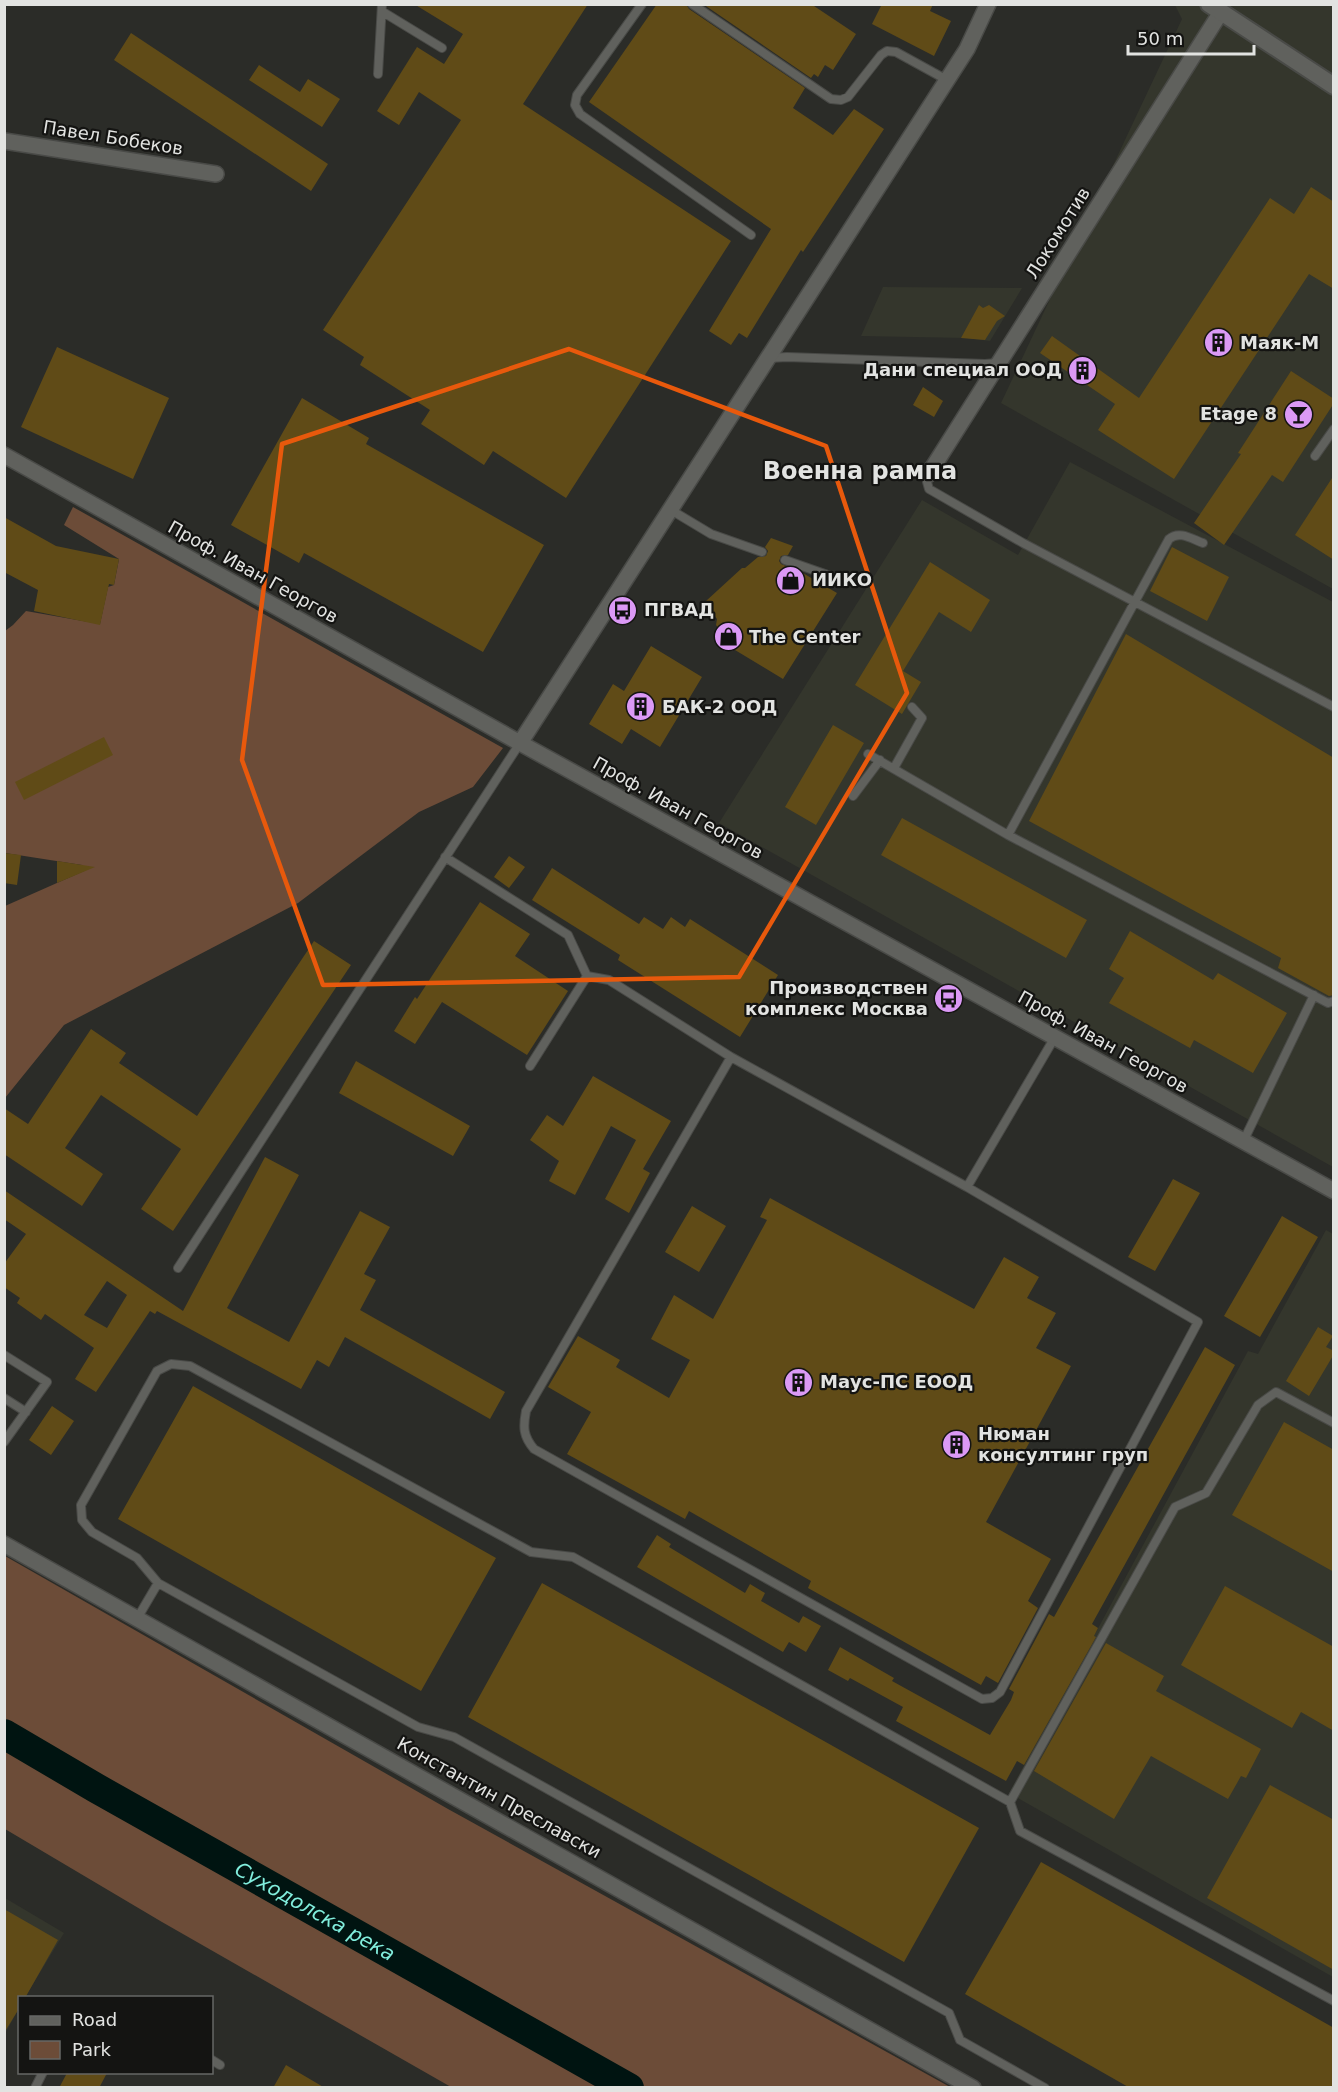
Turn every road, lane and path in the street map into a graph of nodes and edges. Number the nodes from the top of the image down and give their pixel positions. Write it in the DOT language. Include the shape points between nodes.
graph roads {
  1 [pos="642,4"];
  2 [pos="692,4"];
  3 [pos="988,4"];
  4 [pos="382,8"];
  5 [pos="1215,8"];
  6 [pos="442,48"];
  7 [pos="378,74"];
  8 [pos="947,80"];
  9 [pos="1334,86"];
  10 [pos="4,141"];
  11 [pos="216,174"];
  12 [pos="751,235"];
  13 [pos="769,358"];
  14 [pos="999,363"];
  15 [pos="1334,429"];
  16 [pos="4,455"];
  17 [pos="1315,456"];
  18 [pos="928,475"];
  19 [pos="671,510"];
  20 [pos="1203,543"];
  21 [pos="762,552"];
  22 [pos="785,560"];
  23 [pos="839,579"];
  24 [pos="1134,603"];
  25 [pos="912,707"];
  26 [pos="1334,707"];
  27 [pos="520,743"];
  28 [pos="868,754"];
  29 [pos="879,760"];
  30 [pos="894,768"];
  31 [pos="853,796"];
  32 [pos="1008,835"];
  33 [pos="446,857"];
  34 [pos="587,976"];
  35 [pos="1314,995"];
  36 [pos="1334,1001"];
  37 [pos="1055,1037"];
  38 [pos="731,1057"];
  39 [pos="530,1066"];
  40 [pos="1243,1142"];
  41 [pos="967,1187"];
  42 [pos="1334,1191"];
  43 [pos="178,1268"];
  44 [pos="4,1355"];
  45 [pos="4,1398"];
  46 [pos="26,1412"];
  47 [pos="1334,1423"];
  48 [pos="4,1442"];
  49 [pos="4,1544"];
  50 [pos="158,1583"];
  51 [pos="138,1617"];
  52 [pos="1010,1802"];
  53 [pos="1334,2001"];
  54 [pos="213,2061"];
  55 [pos="220,2065"];
  56 [pos="42,2074"];
  57 [pos="35,2088"];
  58 [pos="973,2088"];
  59 [pos="1045,2088"];
  1 -- 12 [label="lane" via="577,95 575,105 580,114"];
  2 -- 8 [label="lane" via="831,99 848,97 887,51 896,52"];
  3 -- 8 [label="street"];
  4 -- 6 [label="lane"];
  4 -- 7 [label="lane"];
  5 -- 9 [label="street"];
  5 -- 14 [label="street, Локомотив"];
  8 -- 13 [label="street"];
  10 -- 11 [label="street, Павел Бобеков"];
  13 -- 14 [label="lane"];
  13 -- 19 [label="street"];
  14 -- 18 [label="street, Локомотив"];
  15 -- 17 [label="lane"];
  16 -- 27 [label="street, Проф. Иван Георгов"];
  18 -- 24 [label="lane" via="929,489"];
  19 -- 21 [label="lane" via="711,534"];
  19 -- 27 [label="street"];
  20 -- 24 [label="lane" via="1180,534 1169,539"];
  22 -- 23 [label="lane"];
  24 -- 26 [label="lane"];
  24 -- 32 [label="lane"];
  25 -- 30 [label="lane" via="922,718"];
  27 -- 33 [label="lane"];
  27 -- 37 [label="street, Проф. Иван Георгов"];
  28 -- 29 [label="lane"];
  29 -- 30 [label="lane"];
  29 -- 31 [label="lane"];
  30 -- 32 [label="lane"];
  32 -- 35 [label="lane"];
  33 -- 34 [label="lane" via="568,935"];
  33 -- 43 [label="lane"];
  34 -- 38 [label="lane" via="609,980"];
  34 -- 39 [label="lane"];
  35 -- 36 [label="lane" via="1328,1003"];
  35 -- 40 [label="lane"];
  37 -- 40 [label="street, Проф. Иван Георгов"];
  37 -- 41 [label="lane"];
  38 -- 41 [label="lane"];
  38 -- 41 [label="lane" via="526,1411 525,1438 534,1449 982,1699 1000,1692 1198,1323"];
  40 -- 42 [label="street, Проф. Иван Георгов"];
  44 -- 46 [label="lane" via="47,1382"];
  45 -- 46 [label="lane"];
  46 -- 48 [label="lane"];
  47 -- 52 [label="lane" via="1276,1392 1258,1404 1206,1493 1175,1506"];
  49 -- 51 [label="street, Константин Преславски"];
  50 -- 51 [label="lane"];
  50 -- 52 [label="lane" via="137,1558 92,1532 81,1520 81,1505 157,1371 171,1364 190,1366 531,1552 573,1557"];
  50 -- 59 [label="lane" via="418,1727 454,1737 949,2013 960,2040"];
  51 -- 58 [label="street, Константин Преславски"];
  52 -- 53 [label="lane" via="1020,1832"];
  54 -- 55 [label="lane"];
  56 -- 57 [label="lane"];
}
